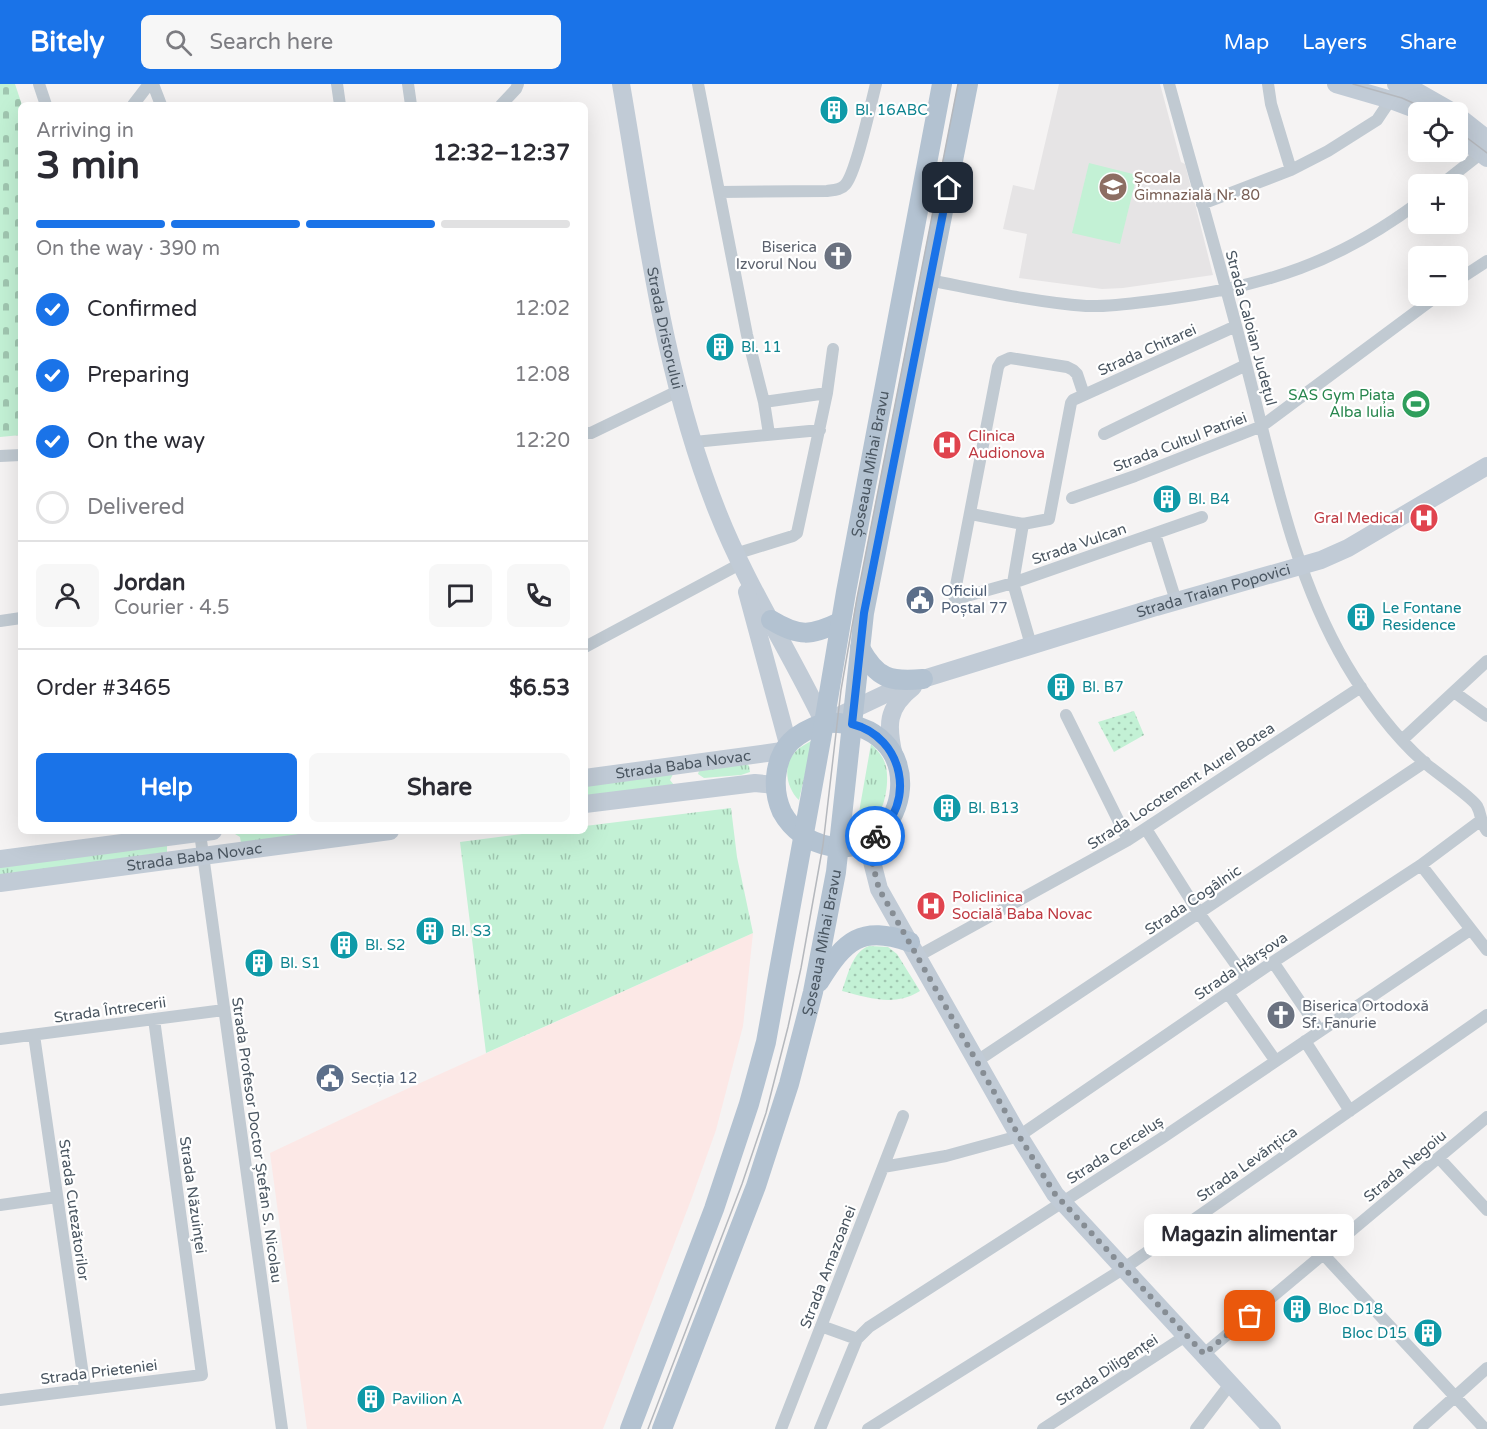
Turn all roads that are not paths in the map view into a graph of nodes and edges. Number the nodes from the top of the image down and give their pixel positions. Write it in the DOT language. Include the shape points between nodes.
graph roads {
  1 [pos="39,84"];
  2 [pos="151,84"];
  3 [pos="337,84"];
  4 [pos="408,84"];
  5 [pos="518,84"];
  6 [pos="621,84"];
  7 [pos="698,84"];
  8 [pos="876,84"];
  9 [pos="942,84"];
  10 [pos="968,84"];
  11 [pos="1169,84"];
  12 [pos="1268,84"];
  13 [pos="1336,84"];
  14 [pos="1395,89"];
  15 [pos="45,102"];
  16 [pos="136,102"];
  17 [pos="160,102"];
  18 [pos="340,102"];
  19 [pos="411,102"];
  20 [pos="504,102"];
  21 [pos="1411,102"];
  22 [pos="1437,102"];
  23 [pos="1468,128"];
  24 [pos="1468,140"];
  25 [pos="1485,148"];
  26 [pos="1291,170"];
  27 [pos="1454,174"];
  28 [pos="720,192"];
  29 [pos="1202,204"];
  30 [pos="1408,209"];
  31 [pos="1487,261"];
  32 [pos="1468,273"];
  33 [pos="929,280"];
  34 [pos="1226,290"];
  35 [pos="1424,306"];
  36 [pos="1236,326"];
  37 [pos="832,349"];
  38 [pos="1246,365"];
  39 [pos="678,391"];
  40 [pos="827,393"];
  41 [pos="1084,394"];
  42 [pos="764,402"];
  43 [pos="1262,426"];
  44 [pos="820,430"];
  45 [pos="588,433"];
  46 [pos="769,434"];
  47 [pos="1104,434"];
  48 [pos="694,442"];
  49 [pos="18,455"];
  50 [pos="0,456"];
  51 [pos="1487,466"];
  52 [pos="1072,498"];
  53 [pos="971,514"];
  54 [pos="1202,517"];
  55 [pos="1023,524"];
  56 [pos="1155,534"];
  57 [pos="738,559"];
  58 [pos="1301,567"];
  59 [pos="1013,583"];
  60 [pos="1176,601"];
  61 [pos="18,618"];
  62 [pos="771,620"];
  63 [pos="0,621"];
  64 [pos="840,622"];
  65 [pos="588,645"];
  66 [pos="1031,645"];
  67 [pos="860,648"];
  68 [pos="1487,661"];
  69 [pos="923,679"];
  70 [pos="1361,687"];
  71 [pos="1454,692"];
  72 [pos="1066,715"];
  73 [pos="1487,716"];
  74 [pos="853,717"];
  75 [pos="824,723"];
  76 [pos="1402,740"];
  77 [pos="785,748"];
  78 [pos="894,756"];
  79 [pos="1425,762"];
  80 [pos="588,778"];
  81 [pos="775,785"];
  82 [pos="588,804"];
  83 [pos="1482,806"];
  84 [pos="1484,826"];
  85 [pos="1146,829"];
  86 [pos="192,834"];
  87 [pos="207,834"];
  88 [pos="368,834"];
  89 [pos="803,836"];
  90 [pos="1128,840"];
  91 [pos="867,842"];
  92 [pos="839,848"];
  93 [pos="203,856"];
  94 [pos="0,860"];
  95 [pos="1421,865"];
  96 [pos="0,883"];
  97 [pos="1199,913"];
  98 [pos="1470,930"];
  99 [pos="914,949"];
  100 [pos="1487,950"];
  101 [pos="1273,962"];
  102 [pos="1246,980"];
  103 [pos="813,992"];
  104 [pos="1228,993"];
  105 [pos="225,1010"];
  106 [pos="1487,1015"];
  107 [pos="154,1019"];
  108 [pos="1320,1031"];
  109 [pos="34,1035"];
  110 [pos="0,1039"];
  111 [pos="1305,1041"];
  112 [pos="1275,1060"];
  113 [pos="977,1061"];
  114 [pos="1350,1111"];
  115 [pos="903,1116"];
  116 [pos="1487,1117"];
  117 [pos="1019,1136"];
  118 [pos="1439,1158"];
  119 [pos="883,1167"];
  120 [pos="57,1197"];
  121 [pos="1061,1202"];
  122 [pos="0,1205"];
  123 [pos="1487,1210"];
  124 [pos="1324,1255"];
  125 [pos="1123,1269"];
  126 [pos="821,1326"];
  127 [pos="1187,1335"];
  128 [pos="856,1339"];
  129 [pos="1204,1354"];
  130 [pos="1487,1368"];
  131 [pos="202,1375"];
  132 [pos="1231,1383"];
  133 [pos="85,1389"];
  134 [pos="1456,1396"];
  135 [pos="0,1400"];
  136 [pos="282,1429"];
  137 [pos="630,1429"];
  138 [pos="662,1429"];
  139 [pos="781,1429"];
  140 [pos="820,1429"];
  141 [pos="868,1429"];
  142 [pos="1043,1429"];
  143 [pos="1196,1429"];
  144 [pos="1272,1429"];
  145 [pos="1419,1429"];
  146 [pos="1485,1429"];
  1 -- 15 [label="street"];
  2 -- 16 [label="street"];
  2 -- 17 [label="street"];
  3 -- 18 [label="street"];
  4 -- 19 [label="street"];
  5 -- 20 [label="street"];
  6 -- 39 [label="street, Strada Dristorului" via="658,304"];
  7 -- 28 [label="street"];
  8 -- 28 [label="street" via="854,167 845,186 827,191"];
  9 -- 64 [label="main road, Șoseaua Mihai Bravu"];
  10 -- 33 [label="main road, Șoseaua Mihai Bravu"];
  11 -- 29 [label="street, Strada Caloian Județul"];
  12 -- 26 [label="street"];
  13 -- 14 [label="street"];
  14 -- 21 [label="street"];
  14 -- 22 [label="street"];
  14 -- 26 [label="street" via="1377,120"];
  23 -- 25 [label="street"];
  24 -- 25 [label="street"];
  25 -- 27 [label="street"];
  26 -- 29 [label="street"];
  28 -- 42 [label="street"];
  29 -- 34 [label="street, Strada Caloian Județul"];
  30 -- 34 [label="street" via="1367,237 1306,267"];
  31 -- 32 [label="street"];
  33 -- 34 [label="street" via="1088,306"];
  33 -- 67 [label="main road, Șoseaua Mihai Bravu" via="867,592"];
  34 -- 36 [label="street, Strada Caloian Județul"];
  35 -- 43 [label="street, Strada Cultul Patriei"];
  36 -- 38 [label="street, Strada Caloian Județul"];
  36 -- 41 [label="street, Strada Chitarei"];
  37 -- 40 [label="street"];
  38 -- 43 [label="street, Strada Caloian Județul"];
  38 -- 47 [label="street"];
  39 -- 45 [label="street"];
  39 -- 48 [label="street, Strada Dristorului"];
  40 -- 42 [label="street"];
  40 -- 44 [label="street"];
  41 -- 53 [label="street" via="1077,374 1067,367 1010,358 1001,362"];
  41 -- 55 [label="street, Strada Chitarei" via="1071,403 1049,519"];
  42 -- 46 [label="street"];
  43 -- 52 [label="street, Strada Cultul Patriei"];
  43 -- 58 [label="street, Strada Caloian Județul"];
  44 -- 46 [label="street"];
  44 -- 57 [label="street" via="797,533"];
  46 -- 48 [label="street"];
  48 -- 57 [label="street, Strada Dristorului"];
  49 -- 50 [label="street"];
  51 -- 58 [label="street, Strada Traian Popovici" via="1348,548"];
  53 -- 55 [label="street"];
  53 -- 59 [label="street, Strada Vulcan" via="954,596 960,599"];
  54 -- 56 [label="street, Strada Vulcan"];
  55 -- 59 [label="street, Strada Vulcan"];
  56 -- 59 [label="street, Strada Vulcan"];
  56 -- 60 [label="street"];
  57 -- 62 [label="street, Strada Dristorului"];
  57 -- 65 [label="street"];
  57 -- 77 [label="street, Strada Dristorului"];
  58 -- 60 [label="street, Strada Traian Popovici"];
  58 -- 70 [label="street, Strada Caloian Județul" via="1335,643"];
  59 -- 66 [label="street, Strada Vulcan"];
  60 -- 66 [label="street, Strada Traian Popovici"];
  61 -- 63 [label="street"];
  62 -- 64 [label="main road" via="788,630 804,633"];
  62 -- 75 [label="street, Strada Dristorului"];
  64 -- 75 [label="main road, Șoseaua Mihai Bravu"];
  66 -- 69 [label="street, Strada Traian Popovici"];
  67 -- 69 [label="main road" via="878,673 897,680"];
  67 -- 74 [label="main road, Șoseaua Mihai Bravu"];
  68 -- 71 [label="street"];
  69 -- 74 [label="street, Strada Traian Popovici" via="898,688"];
  69 -- 78 [label="street, Strada Traian Popovici" via="902,697 891,714"];
  70 -- 76 [label="street, Strada Caloian Județul"];
  70 -- 85 [label="street, Strada Locotenent Aurel Botea"];
  71 -- 73 [label="street"];
  71 -- 76 [label="street"];
  72 -- 90 [label="street"];
  74 -- 75 [label="main road"];
  74 -- 78 [label="main road" via="885,743"];
  74 -- 92 [label="main road, Șoseaua Mihai Bravu"];
  75 -- 77 [label="main road"];
  75 -- 89 [label="main road, Șoseaua Mihai Bravu"];
  76 -- 79 [label="street, Strada Caloian Județul"];
  77 -- 80 [label="street, Strada Baba Novac"];
  77 -- 81 [label="main road"];
  78 -- 91 [label="main road" via="901,779 895,808 887,823"];
  79 -- 83 [label="street, Strada Caloian Județul"];
  79 -- 97 [label="street, Strada Cogâlnic"];
  81 -- 82 [label="street, Strada Baba Novac" via="755,783"];
  81 -- 89 [label="main road" via="785,816"];
  83 -- 84 [label="street, Strada Caloian Județul"];
  84 -- 95 [label="street, Strada Hârșova"];
  85 -- 90 [label="street, Strada Locotenent Aurel Botea"];
  85 -- 97 [label="street"];
  86 -- 94 [label="street, Strada Baba Novac"];
  87 -- 93 [label="street, Strada Profesor Doctor Ștefan S. Nicolau"];
  88 -- 93 [label="street, Strada Baba Novac"];
  89 -- 92 [label="main road"];
  89 -- 137 [label="main road, Șoseaua Mihai Bravu" via="774,1009 756,1083 714,1209"];
  90 -- 99 [label="street, Strada Locotenent Aurel Botea"];
  91 -- 92 [label="main road"];
  91 -- 99 [label="street" via="879,889"];
  92 -- 103 [label="main road, Șoseaua Mihai Bravu"];
  93 -- 96 [label="street, Strada Baba Novac"];
  93 -- 105 [label="street, Strada Profesor Doctor Ștefan S. Nicolau"];
  95 -- 98 [label="street"];
  95 -- 101 [label="street, Strada Hârșova"];
  97 -- 102 [label="street"];
  97 -- 113 [label="street, Strada Cogâlnic"];
  98 -- 100 [label="street"];
  98 -- 108 [label="street, Strada Cerceluș"];
  99 -- 103 [label="main road" via="885,934 863,936 840,952"];
  99 -- 113 [label="street"];
  101 -- 102 [label="street, Strada Hârșova"];
  101 -- 108 [label="street"];
  102 -- 104 [label="street, Strada Hârșova"];
  103 -- 138 [label="main road, Șoseaua Mihai Bravu" via="756,1186"];
  104 -- 112 [label="street"];
  104 -- 117 [label="street, Strada Hârșova"];
  105 -- 107 [label="street, Strada Întrecerii"];
  105 -- 136 [label="street, Strada Profesor Doctor Ștefan S. Nicolau"];
  106 -- 114 [label="street, Strada Levănțica"];
  107 -- 109 [label="street, Strada Întrecerii"];
  107 -- 131 [label="street, Strada Năzuinței"];
  108 -- 111 [label="street, Strada Cerceluș"];
  109 -- 110 [label="street, Strada Întrecerii"];
  109 -- 120 [label="street, Strada Cutezătorilor"];
  111 -- 112 [label="street, Strada Cerceluș"];
  111 -- 114 [label="street"];
  112 -- 121 [label="street, Strada Cerceluș"];
  113 -- 117 [label="street"];
  114 -- 125 [label="street, Strada Levănțica"];
  115 -- 119 [label="street, Strada Amazoanei"];
  116 -- 118 [label="street, Strada Negoiu"];
  117 -- 119 [label="street, Strada Hârșova"];
  117 -- 121 [label="street"];
  118 -- 123 [label="street"];
  118 -- 124 [label="street, Strada Negoiu"];
  119 -- 126 [label="street, Strada Amazoanei"];
  120 -- 122 [label="street"];
  120 -- 133 [label="street, Strada Cutezătorilor"];
  121 -- 125 [label="street"];
  121 -- 128 [label="street, Strada Cerceluș"];
  124 -- 129 [label="street, Strada Negoiu"];
  124 -- 134 [label="street"];
  125 -- 127 [label="street"];
  125 -- 141 [label="street, Strada Levănțica"];
  126 -- 128 [label="street"];
  126 -- 139 [label="street, Strada Amazoanei"];
  127 -- 129 [label="street"];
  127 -- 142 [label="street, Strada Diligenței"];
  128 -- 140 [label="street, Strada Cerceluș"];
  129 -- 132 [label="street"];
  130 -- 134 [label="street"];
  131 -- 133 [label="street, Strada Prieteniei"];
  132 -- 143 [label="street"];
  132 -- 144 [label="street"];
  133 -- 135 [label="street, Strada Prieteniei"];
  134 -- 145 [label="street"];
  134 -- 146 [label="street"];
}
